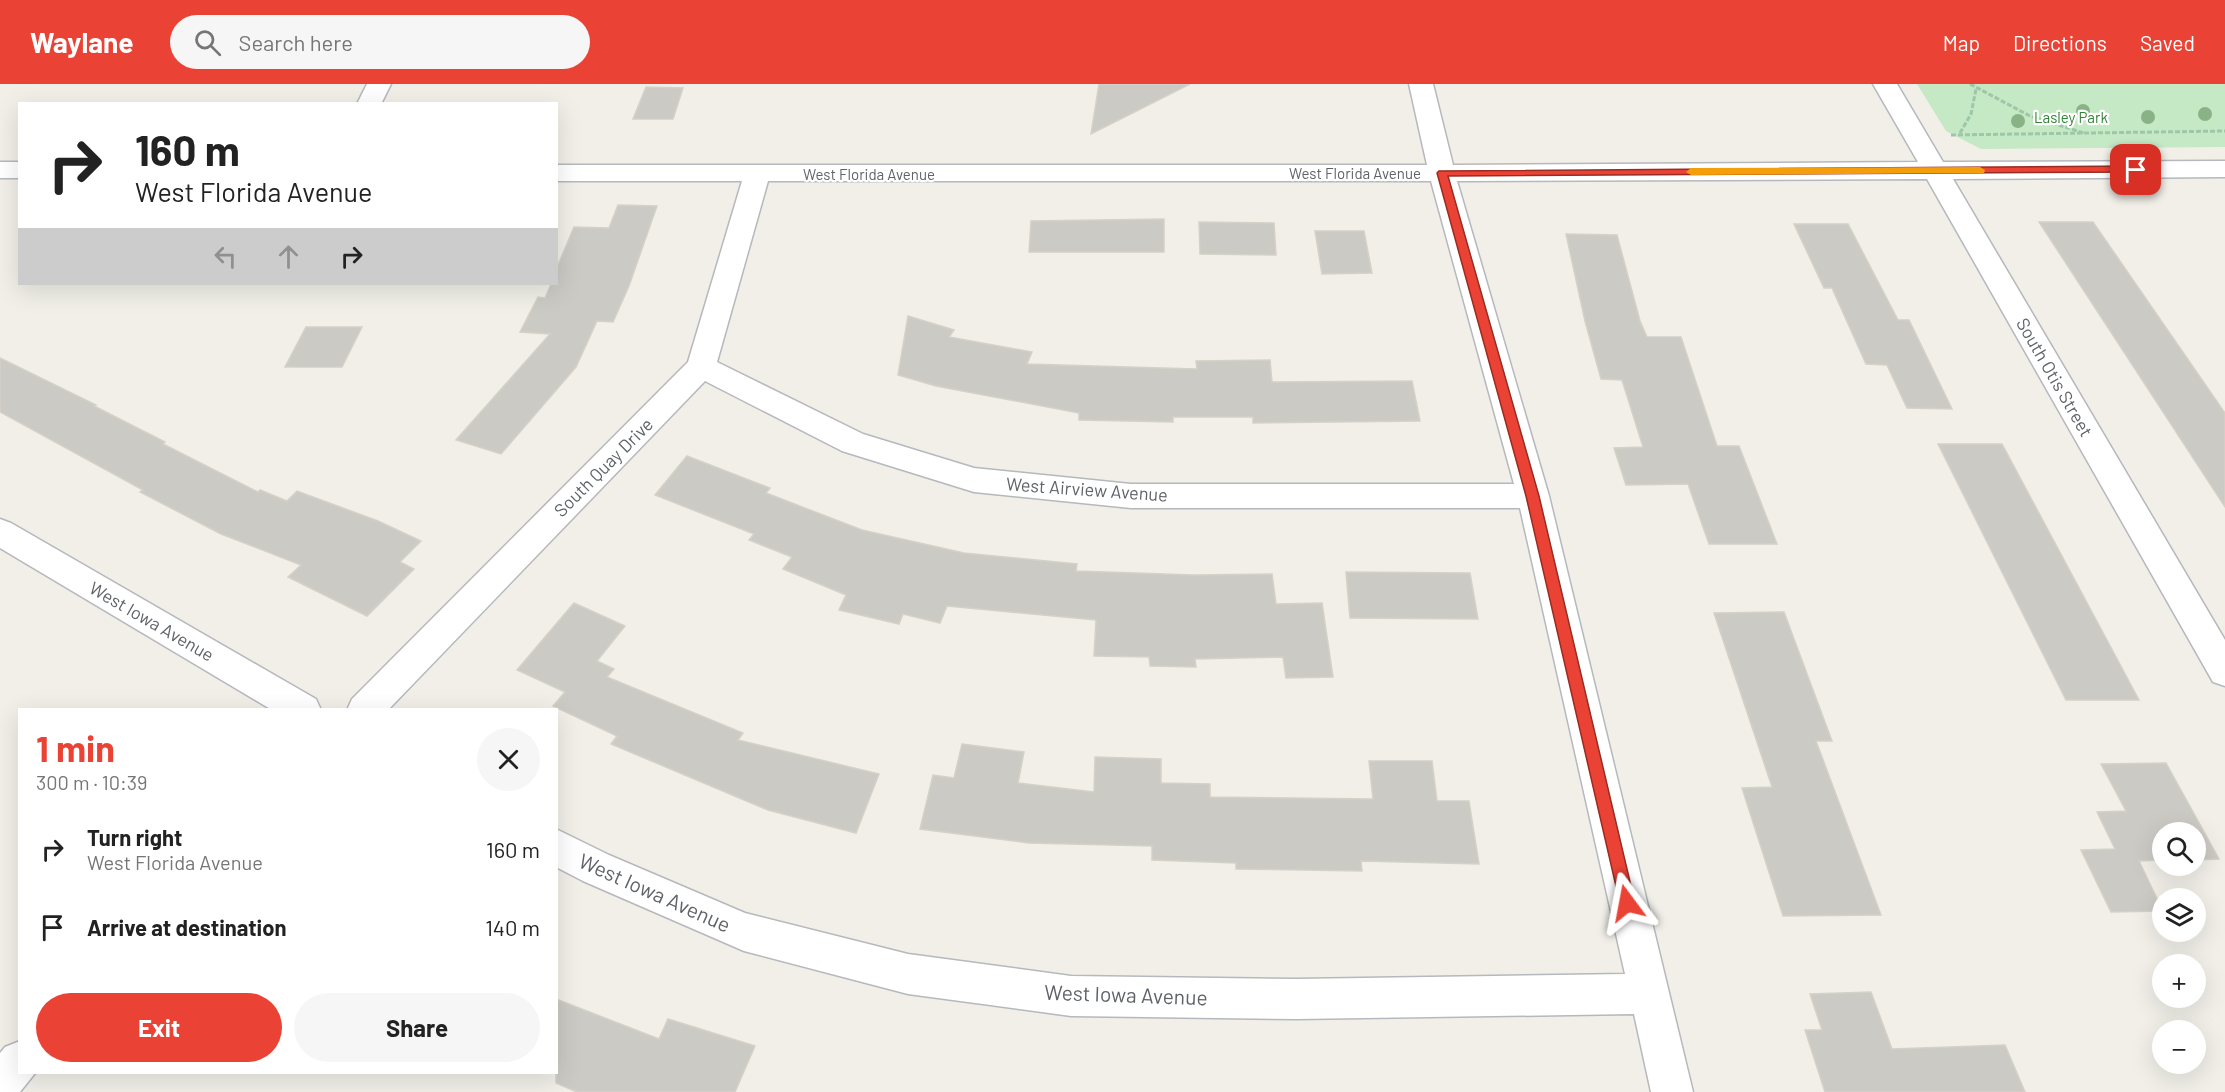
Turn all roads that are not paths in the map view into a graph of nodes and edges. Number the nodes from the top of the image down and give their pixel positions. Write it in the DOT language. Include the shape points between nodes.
graph roads {
  1 [pos="379,84"];
  2 [pos="1421,84"];
  3 [pos="1885,84"];
  4 [pos="370,102"];
  5 [pos="2225,169"];
  6 [pos="0,170"];
  7 [pos="18,170"];
  8 [pos="1935,171"];
  9 [pos="558,173"];
  10 [pos="1442,173"];
  11 [pos="757,174"];
  12 [pos="701,367"];
  13 [pos="1533,496"];
  14 [pos="0,532"];
  15 [pos="2225,671"];
  16 [pos="301,708"];
  17 [pos="366,708"];
  18 [pos="558,848"];
  19 [pos="1648,993"];
  20 [pos="18,1064"];
  21 [pos="0,1082"];
  22 [pos="1672,1092"];
  1 -- 4 [label="street"];
  2 -- 10 [label="street"];
  3 -- 8 [label="street, South Otis Street"];
  5 -- 8 [label="street, West Florida Avenue"];
  6 -- 7 [label="street"];
  8 -- 10 [label="street, West Florida Avenue"];
  8 -- 15 [label="street, South Otis Street"];
  9 -- 11 [label="street, West Florida Avenue"];
  10 -- 11 [label="street, West Florida Avenue"];
  10 -- 13 [label="street"];
  11 -- 12 [label="street, South Quay Drive"];
  12 -- 13 [label="street, West Airview Avenue" via="853,443 974,480 1131,496"];
  12 -- 17 [label="street, South Quay Drive"];
  13 -- 19 [label="street"];
  14 -- 16 [label="street, West Iowa Avenue"];
  18 -- 19 [label="street, West Iowa Avenue" via="744,932 908,974 1071,996 1296,999"];
  19 -- 22 [label="street"];
  20 -- 21 [label="street"];
}
